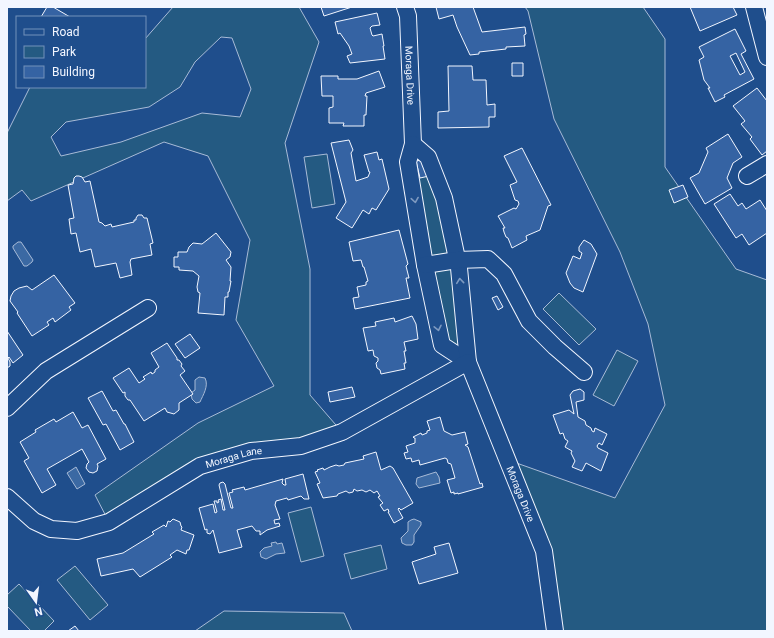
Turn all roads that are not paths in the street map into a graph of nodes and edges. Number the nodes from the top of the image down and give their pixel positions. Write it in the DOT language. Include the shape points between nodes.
graph roads {
  1 [pos="405,7"];
  2 [pos="754,7"];
  3 [pos="767,57"];
  4 [pos="413,144"];
  5 [pos="767,164"];
  6 [pos="747,176"];
  7 [pos="457,260"];
  8 [pos="425,265"];
  9 [pos="148,308"];
  10 [pos="468,362"];
  11 [pos="584,372"];
  12 [pos="7,408"];
  13 [pos="7,497"];
  14 [pos="555,631"];
  1 -- 4 [label="street, Moraga Drive" via="408,16"];
  2 -- 3 [label="street"];
  4 -- 7 [label="street, Moraga Drive" via="428,157 444,198"];
  4 -- 8 [label="street, Moraga Drive, one-way" via="408,162"];
  5 -- 6 [label="street"];
  7 -- 8 [label="street"];
  10 -- 7 [label="street, Moraga Drive, one-way"];
  7 -- 11 [label="street" via="488,259 504,274 529,321"];
  8 -- 10 [label="street, Moraga Drive, one-way" via="442,345"];
  9 -- 12 [label="street" via="46,371"];
  10 -- 13 [label="street, Moraga Lane" via="342,432 301,446 251,451 200,466 109,522 77,531 51,529 34,521"];
  10 -- 14 [label="street, Moraga Drive" via="544,551"];
}
